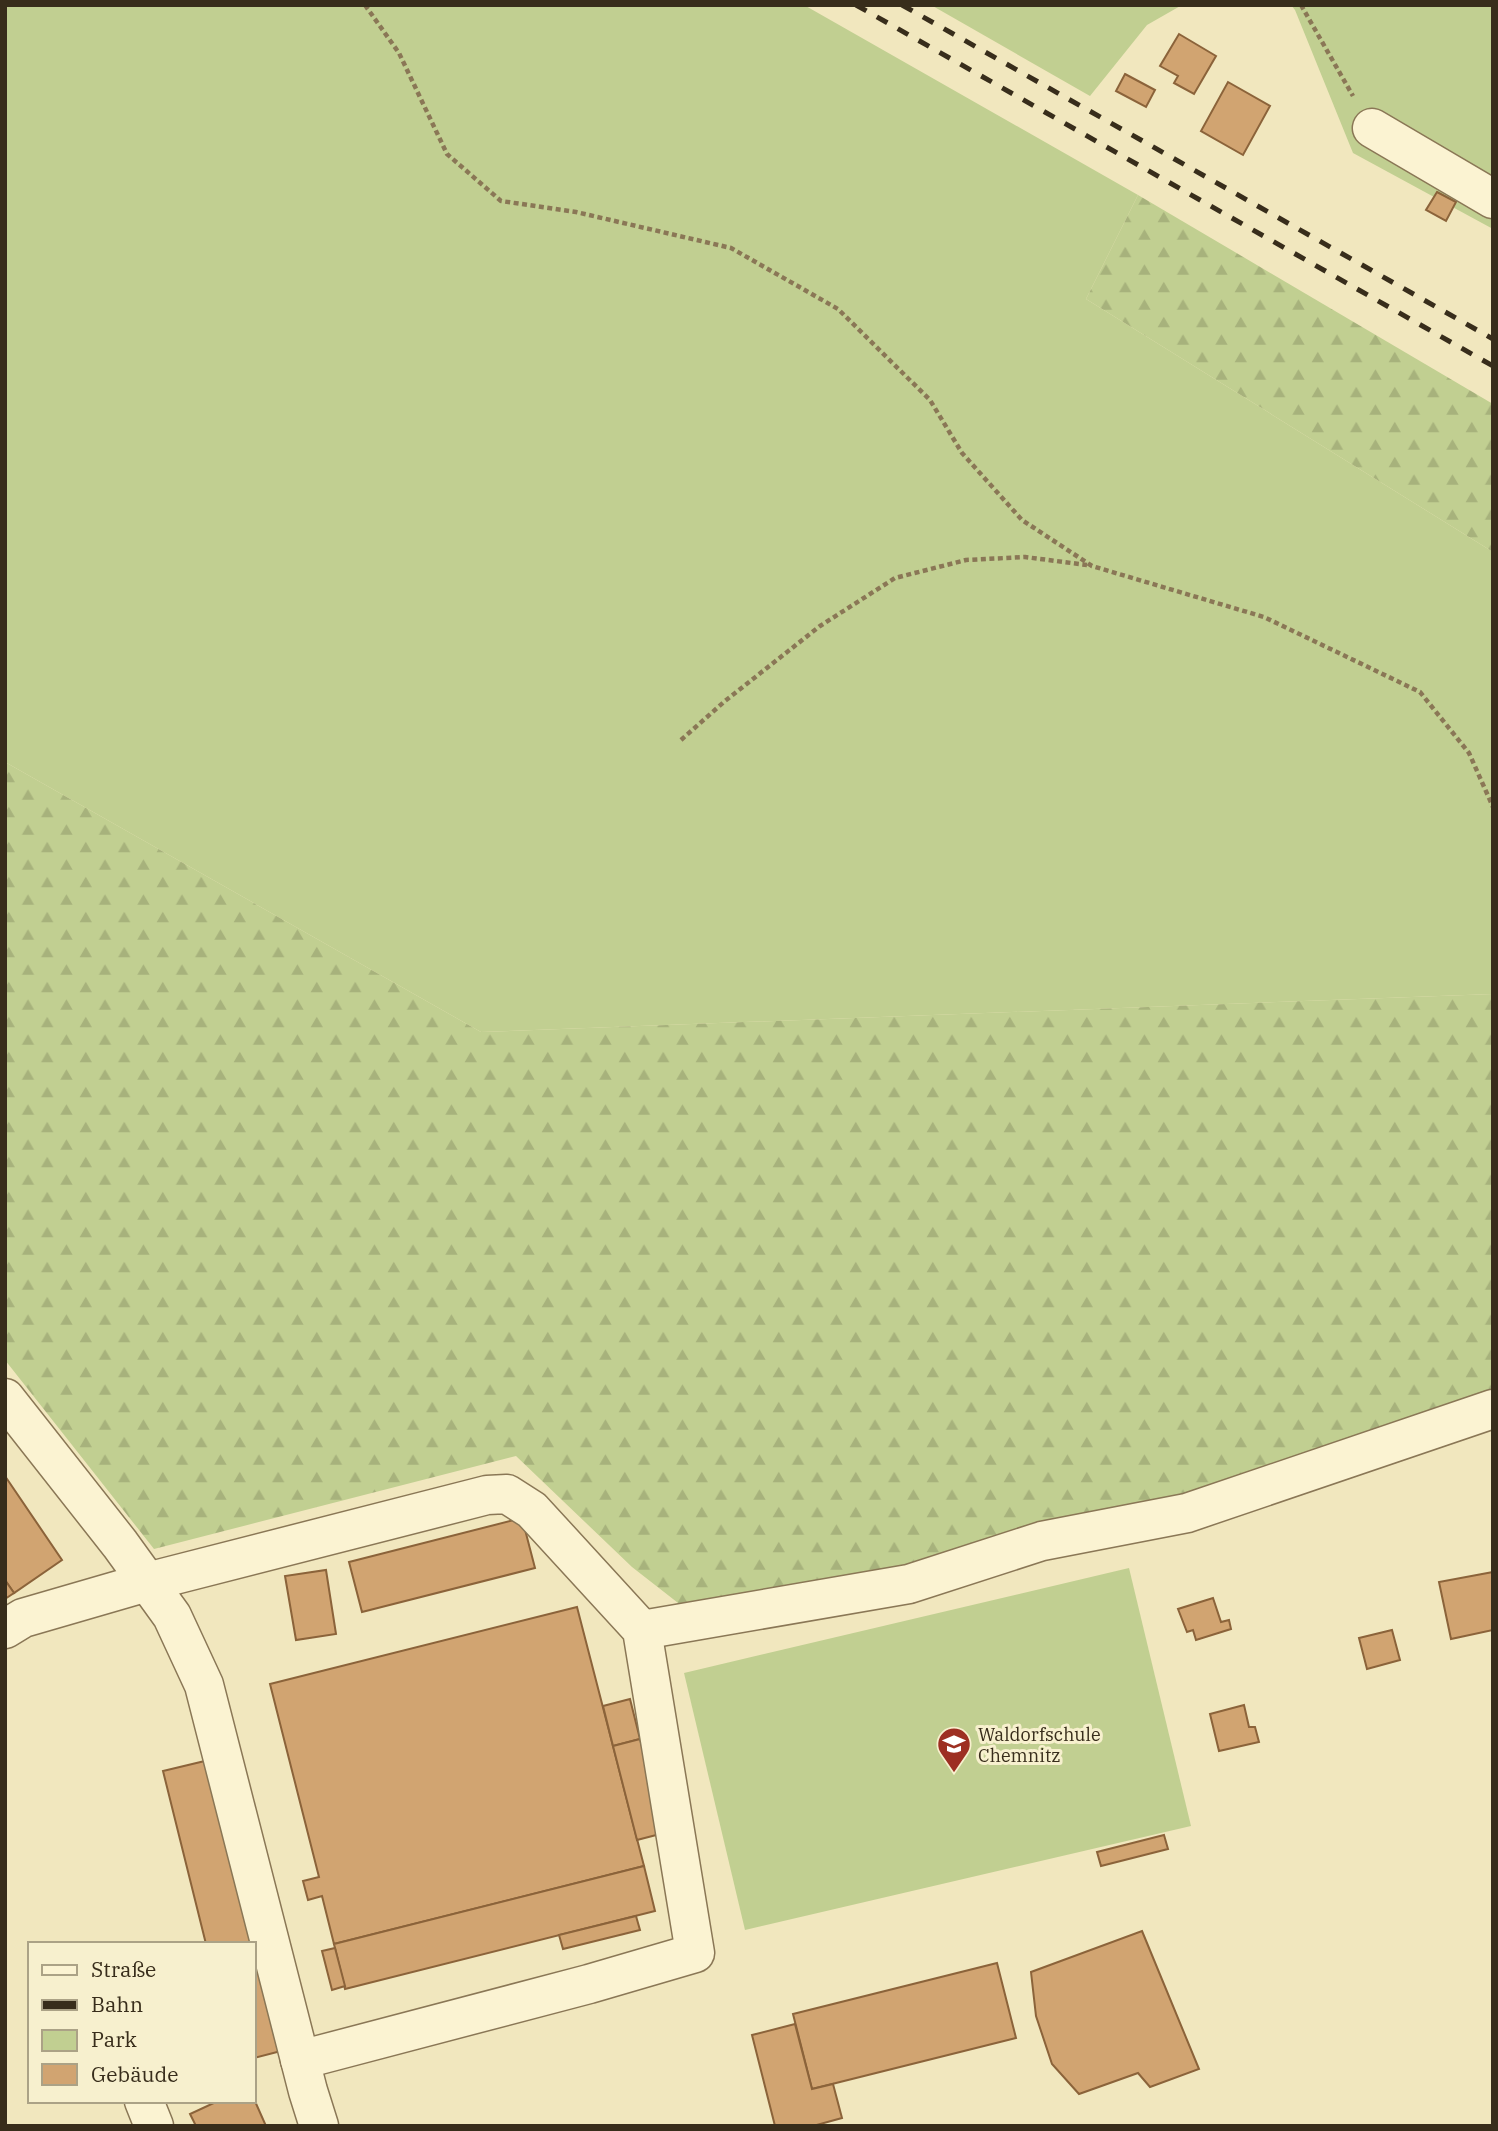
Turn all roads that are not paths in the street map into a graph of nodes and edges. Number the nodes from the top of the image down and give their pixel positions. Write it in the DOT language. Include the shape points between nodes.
graph roads {
  1 [pos="1372,128"];
  2 [pos="1493,199"];
  3 [pos="5,1398"];
  4 [pos="1493,1409"];
  5 [pos="148,1582"];
  6 [pos="5,1629"];
  7 [pos="642,1630"];
  8 [pos="300,2060"];
  9 [pos="145,2103"];
  10 [pos="153,2126"];
  11 [pos="319,2126"];
  1 -- 2 [label="street"];
  3 -- 5 [label="street"];
  4 -- 7 [label="street" via="1187,1513 1042,1541 908,1584"];
  5 -- 6 [label="street" via="23,1618"];
  5 -- 7 [label="street" via="487,1495 507,1494 532,1510"];
  5 -- 8 [label="street" via="172,1616 204,1685"];
  7 -- 8 [label="street" via="695,1953"];
  8 -- 11 [label="street"];
  9 -- 10 [label="street"];
}
